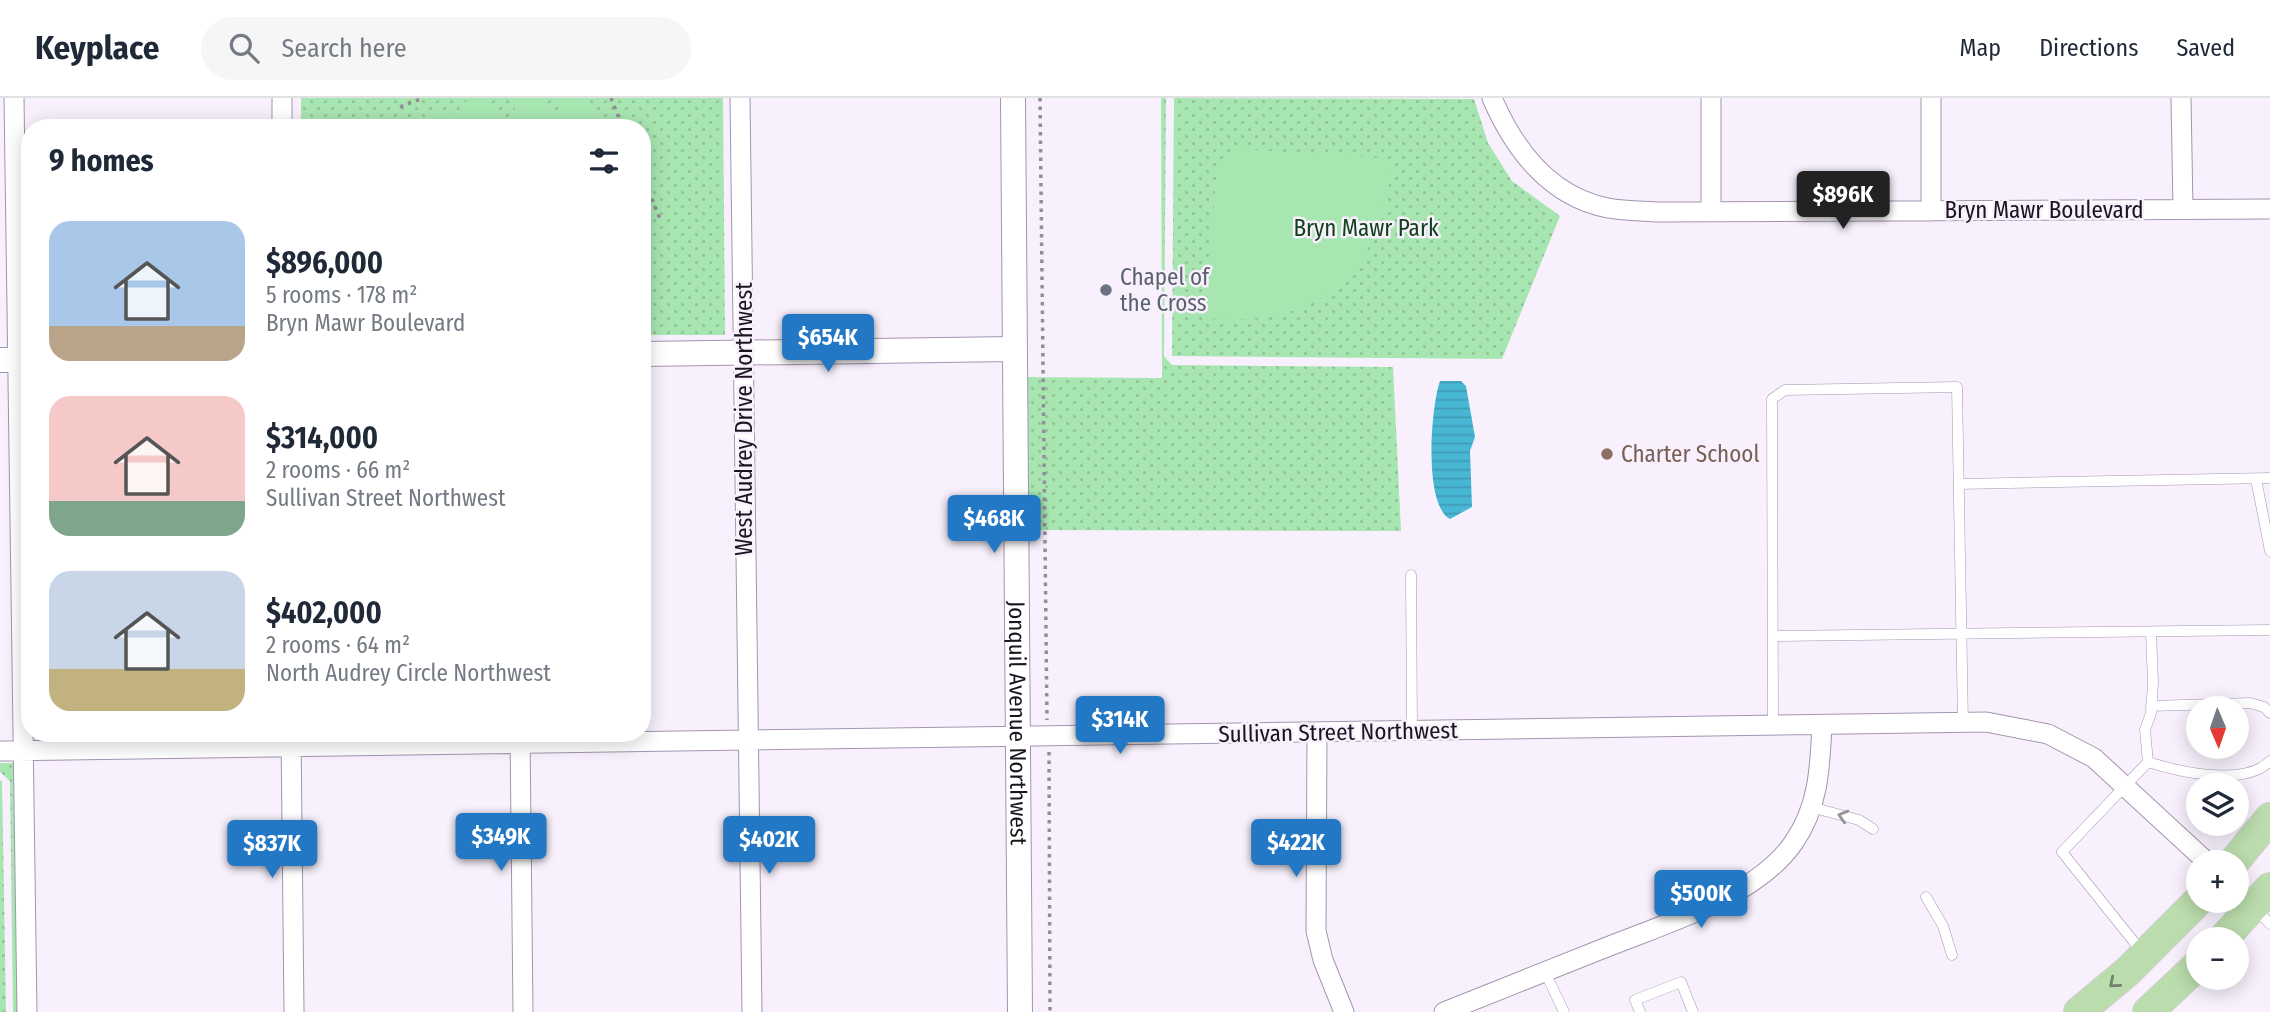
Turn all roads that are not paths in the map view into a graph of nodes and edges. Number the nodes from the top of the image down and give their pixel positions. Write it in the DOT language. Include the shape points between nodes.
graph roads {
  1 [pos="14,98"];
  2 [pos="282,98"];
  3 [pos="740,98"];
  4 [pos="1013,98"];
  5 [pos="1492,98"];
  6 [pos="1711,98"];
  7 [pos="1931,98"];
  8 [pos="2181,98"];
  9 [pos="282,119"];
  10 [pos="2183,209"];
  11 [pos="2270,209"];
  12 [pos="1931,211"];
  13 [pos="1711,212"];
  14 [pos="1014,349"];
  15 [pos="744,353"];
  16 [pos="651,354"];
  17 [pos="16,360"];
  18 [pos="2270,478"];
  19 [pos="2256,479"];
  20 [pos="1959,484"];
  21 [pos="2270,551"];
  22 [pos="1411,575"];
  23 [pos="21,604"];
  24 [pos="2270,630"];
  25 [pos="2151,632"];
  26 [pos="1773,636"];
  27 [pos="1961,636"];
  28 [pos="2151,706"];
  29 [pos="2270,713"];
  30 [pos="1963,723"];
  31 [pos="1822,725"];
  32 [pos="1773,726"];
  33 [pos="1412,731"];
  34 [pos="1317,733"];
  35 [pos="1018,737"];
  36 [pos="651,740"];
  37 [pos="747,741"];
  38 [pos="24,742"];
  39 [pos="242,742"];
  40 [pos="291,742"];
  41 [pos="520,742"];
  42 [pos="0,751"];
  43 [pos="24,751"];
  44 [pos="2270,761"];
  45 [pos="2148,762"];
  46 [pos="2125,785"];
  47 [pos="1811,807"];
  48 [pos="2270,818"];
  49 [pos="1873,829"];
  50 [pos="2194,850"];
  51 [pos="2244,850"];
  52 [pos="1926,897"];
  53 [pos="2257,902"];
  54 [pos="2186,913"];
  55 [pos="2234,927"];
  56 [pos="1952,955"];
  57 [pos="2144,955"];
  58 [pos="1545,972"];
  59 [pos="2186,976"];
  60 [pos="27,1012"];
  61 [pos="295,1012"];
  62 [pos="523,1012"];
  63 [pos="752,1012"];
  64 [pos="1020,1012"];
  65 [pos="1344,1012"];
  66 [pos="1444,1012"];
  67 [pos="1564,1012"];
  68 [pos="1640,1012"];
  69 [pos="1693,1012"];
  70 [pos="2079,1012"];
  71 [pos="2148,1012"];
  1 -- 17 [label="street"];
  2 -- 9 [label="street"];
  3 -- 15 [label="street, West Audrey Drive Northwest"];
  4 -- 14 [label="street, Jonquil Avenue Northwest"];
  5 -- 13 [label="street, Bryn Mawr Boulevard" via="1520,150 1560,188 1610,209"];
  6 -- 13 [label="street"];
  7 -- 12 [label="street"];
  8 -- 10 [label="street"];
  10 -- 11 [label="street, Bryn Mawr Boulevard"];
  10 -- 12 [label="street, Bryn Mawr Boulevard"];
  12 -- 13 [label="street, Bryn Mawr Boulevard"];
  14 -- 15 [label="street"];
  14 -- 35 [label="street, Jonquil Avenue Northwest"];
  15 -- 16 [label="street"];
  15 -- 37 [label="street, West Audrey Drive Northwest"];
  17 -- 23 [label="street"];
  18 -- 19 [label="lane"];
  19 -- 20 [label="lane"];
  19 -- 21 [label="lane"];
  20 -- 26 [label="lane" via="1957,387 1785,390 1776,394 1770,414"];
  20 -- 27 [label="lane"];
  22 -- 33 [label="lane"];
  24 -- 25 [label="lane"];
  25 -- 27 [label="lane"];
  25 -- 28 [label="lane"];
  26 -- 27 [label="lane"];
  26 -- 32 [label="lane"];
  27 -- 30 [label="lane"];
  28 -- 29 [label="lane" via="2250,704"];
  28 -- 45 [label="lane" via="2145,730"];
  30 -- 31 [label="street, Sullivan Street Northwest"];
  30 -- 46 [label="street, Sullivan Street Northwest" via="2012,725 2048,734 2094,758"];
  31 -- 32 [label="street, Sullivan Street Northwest"];
  31 -- 47 [label="street" via="1819,778"];
  32 -- 33 [label="street, Sullivan Street Northwest"];
  33 -- 34 [label="street, Sullivan Street Northwest"];
  34 -- 35 [label="street, Sullivan Street Northwest"];
  34 -- 65 [label="street" via="1316,931"];
  35 -- 37 [label="street, Sullivan Street Northwest"];
  35 -- 64 [label="street, Jonquil Avenue Northwest"];
  36 -- 37 [label="street, Sullivan Street Northwest"];
  37 -- 63 [label="street, West Audrey Drive Northwest"];
  38 -- 43 [label="street"];
  39 -- 43 [label="street, Sullivan Street Northwest"];
  40 -- 61 [label="street"];
  41 -- 62 [label="street"];
  42 -- 43 [label="street, Sullivan Street Northwest"];
  43 -- 60 [label="street"];
  44 -- 45 [label="lane" via="2258,771 2215,775 2179,772"];
  45 -- 46 [label="lane" via="2144,771"];
  46 -- 50 [label="street, Sullivan Street Northwest"];
  46 -- 57 [label="lane" via="2062,852"];
  49 -- 47 [label="lane, one-way" via="1859,820"];
  47 -- 58 [label="street" via="1794,842 1758,878 1688,914"];
  48 -- 51 [label="main road"];
  52 -- 56 [label="lane" via="1943,926"];
  53 -- 55 [label="main road"];
  54 -- 57 [label="main road"];
  57 -- 70 [label="main road, one-way"];
  58 -- 66 [label="street"];
  58 -- 67 [label="lane"];
  59 -- 71 [label="main road"];
  68 -- 69 [label="lane" via="1635,1000 1681,982"];
}
